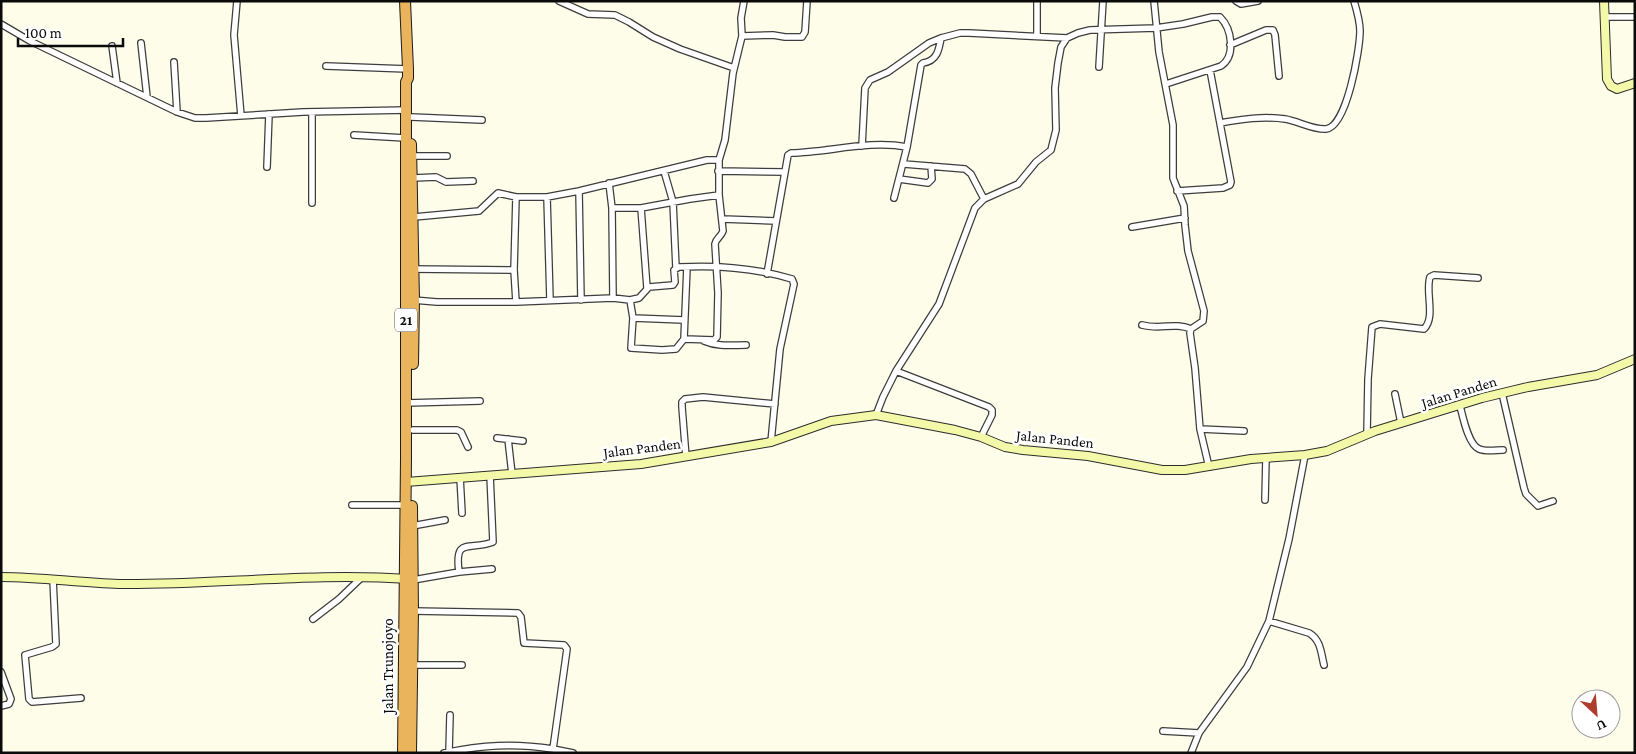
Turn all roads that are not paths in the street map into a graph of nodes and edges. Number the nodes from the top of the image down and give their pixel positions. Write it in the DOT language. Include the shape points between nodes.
graph roads {
  1 [pos="237,1"];
  2 [pos="405,1"];
  3 [pos="559,1"];
  4 [pos="807,1"];
  5 [pos="1037,1"];
  6 [pos="1103,1"];
  7 [pos="1154,1"];
  8 [pos="1236,1"];
  9 [pos="1258,1"];
  10 [pos="1354,1"];
  11 [pos="1604,1"];
  12 [pos="744,2"];
  13 [pos="1605,17"];
  14 [pos="1635,17"];
  15 [pos="1,24"];
  16 [pos="1156,28"];
  17 [pos="1101,29"];
  18 [pos="742,36"];
  19 [pos="1037,36"];
  20 [pos="941,38"];
  21 [pos="1067,38"];
  22 [pos="141,43"];
  23 [pos="1230,45"];
  24 [pos="112,46"];
  25 [pos="174,62"];
  26 [pos="326,66"];
  27 [pos="1099,67"];
  28 [pos="734,68"];
  29 [pos="1210,70"];
  30 [pos="408,74"];
  31 [pos="1279,76"];
  32 [pos="117,83"];
  33 [pos="1635,83"];
  34 [pos="1166,84"];
  35 [pos="147,97"];
  36 [pos="177,112"];
  37 [pos="312,112"];
  38 [pos="409,112"];
  39 [pos="269,114"];
  40 [pos="240,116"];
  41 [pos="482,120"];
  42 [pos="1220,123"];
  43 [pos="354,135"];
  44 [pos="405,138"];
  45 [pos="862,146"];
  46 [pos="907,146"];
  47 [pos="412,156"];
  48 [pos="448,156"];
  49 [pos="719,160"];
  50 [pos="904,164"];
  51 [pos="931,166"];
  52 [pos="267,167"];
  53 [pos="664,171"];
  54 [pos="718,171"];
  55 [pos="785,172"];
  56 [pos="412,178"];
  57 [pos="899,179"];
  58 [pos="473,181"];
  59 [pos="610,183"];
  60 [pos="579,191"];
  61 [pos="1177,191"];
  62 [pos="719,196"];
  63 [pos="516,197"];
  64 [pos="547,197"];
  65 [pos="894,198"];
  66 [pos="984,199"];
  67 [pos="672,202"];
  68 [pos="312,203"];
  69 [pos="612,208"];
  70 [pos="642,208"];
  71 [pos="414,217"];
  72 [pos="722,218"];
  73 [pos="1185,218"];
  74 [pos="776,221"];
  75 [pos="1132,227"];
  76 [pos="716,266"];
  77 [pos="687,267"];
  78 [pos="676,268"];
  79 [pos="410,269"];
  80 [pos="514,270"];
  81 [pos="767,274"];
  82 [pos="1478,278"];
  83 [pos="647,288"];
  84 [pos="612,298"];
  85 [pos="410,299"];
  86 [pos="550,300"];
  87 [pos="580,300"];
  88 [pos="630,300"];
  89 [pos="516,302"];
  90 [pos="633,318"];
  91 [pos="684,320"];
  92 [pos="1142,325"];
  93 [pos="1191,329"];
  94 [pos="684,339"];
  95 [pos="702,340"];
  96 [pos="746,345"];
  97 [pos="1635,359"];
  98 [pos="896,371"];
  99 [pos="1502,393"];
  100 [pos="1395,394"];
  101 [pos="480,401"];
  102 [pos="410,403"];
  103 [pos="775,404"];
  104 [pos="1460,406"];
  105 [pos="876,415"];
  106 [pos="1401,423"];
  107 [pos="1200,429"];
  108 [pos="413,430"];
  109 [pos="1244,432"];
  110 [pos="1367,434"];
  111 [pos="980,437"];
  112 [pos="497,438"];
  113 [pos="508,439"];
  114 [pos="523,441"];
  115 [pos="771,442"];
  116 [pos="468,447"];
  117 [pos="1503,450"];
  118 [pos="1305,455"];
  119 [pos="686,457"];
  120 [pos="1266,458"];
  121 [pos="1209,466"];
  122 [pos="512,474"];
  123 [pos="490,475"];
  124 [pos="460,477"];
  125 [pos="409,482"];
  126 [pos="1265,500"];
  127 [pos="1553,501"];
  128 [pos="352,504"];
  129 [pos="405,505"];
  130 [pos="462,513"];
  131 [pos="445,520"];
  132 [pos="412,526"];
  133 [pos="492,569"];
  134 [pos="459,572"];
  135 [pos="1,577"];
  136 [pos="361,578"];
  137 [pos="53,579"];
  138 [pos="409,579"];
  139 [pos="414,611"];
  140 [pos="312,619"];
  141 [pos="1269,621"];
  142 [pos="412,665"];
  143 [pos="462,665"];
  144 [pos="1324,665"];
  145 [pos="1,672"];
  146 [pos="81,698"];
  147 [pos="1,706"];
  148 [pos="450,715"];
  149 [pos="1163,731"];
  150 [pos="1199,733"];
  151 [pos="553,748"];
  152 [pos="446,752"];
  153 [pos="402,753"];
  154 [pos="411,753"];
  155 [pos="573,753"];
  156 [pos="1191,753"];
  1 -- 40 [label="street" via="234,35"];
  2 -- 30 [label="highway, 21"];
  3 -- 28 [label="street" via="588,14 615,15 653,37"];
  4 -- 18 [label="street" via="802,37"];
  5 -- 19 [label="street"];
  6 -- 17 [label="street"];
  7 -- 16 [label="street"];
  8 -- 9 [label="street" via="1246,4"];
  10 -- 42 [label="street" via="1359,17 1359,44 1351,86 1333,126 1324,129 1286,119 1255,117"];
  11 -- 13 [label="street"];
  12 -- 18 [label="street"];
  13 -- 14 [label="street"];
  13 -- 33 [label="street" via="1606,70 1611,86 1617,89"];
  15 -- 32 [label="street"];
  16 -- 17 [label="street"];
  16 -- 23 [label="street" via="1220,17"];
  16 -- 34 [label="street"];
  17 -- 21 [label="street"];
  17 -- 27 [label="street"];
  18 -- 28 [label="street"];
  19 -- 20 [label="street" via="964,33"];
  19 -- 21 [label="street"];
  20 -- 45 [label="street" via="867,82"];
  20 -- 46 [label="street" via="935,59 921,65"];
  21 -- 66 [label="street" via="1061,47 1058,63 1056,130 1051,150 1018,184"];
  22 -- 35 [label="street"];
  23 -- 29 [label="street" via="1231,54 1225,64"];
  23 -- 31 [label="street" via="1273,30"];
  24 -- 32 [label="street"];
  25 -- 36 [label="street"];
  26 -- 30 [label="street"];
  28 -- 49 [label="street" via="725,140"];
  29 -- 34 [label="street"];
  29 -- 42 [label="street"];
  30 -- 38 [label="highway, 21"];
  32 -- 35 [label="street"];
  34 -- 61 [label="street" via="1173,125 1173,178"];
  35 -- 36 [label="street"];
  36 -- 40 [label="street" via="195,118"];
  37 -- 38 [label="street"];
  37 -- 39 [label="street"];
  37 -- 68 [label="street"];
  38 -- 41 [label="street"];
  38 -- 44 [label="highway, 21"];
  38 -- 47 [label="highway, 21"];
  39 -- 40 [label="street"];
  39 -- 52 [label="street"];
  42 -- 61 [label="street" via="1231,184 1223,188"];
  43 -- 44 [label="street"];
  44 -- 79 [label="highway, 21"];
  45 -- 46 [label="street"];
  45 -- 55 [label="street" via="791,153"];
  46 -- 50 [label="street"];
  47 -- 48 [label="street"];
  47 -- 56 [label="highway, 21"];
  49 -- 53 [label="street"];
  49 -- 54 [label="street"];
  50 -- 51 [label="street"];
  50 -- 57 [label="street"];
  51 -- 57 [label="street" via="932,179 928,183"];
  51 -- 66 [label="street" via="968,171"];
  53 -- 59 [label="street"];
  53 -- 67 [label="street"];
  54 -- 55 [label="street"];
  54 -- 62 [label="street"];
  55 -- 74 [label="street"];
  56 -- 58 [label="street"];
  56 -- 71 [label="highway, 21"];
  57 -- 65 [label="street"];
  59 -- 60 [label="street"];
  59 -- 69 [label="street"];
  60 -- 64 [label="street"];
  60 -- 87 [label="street"];
  61 -- 73 [label="street"];
  62 -- 67 [label="street"];
  62 -- 72 [label="street"];
  63 -- 64 [label="street"];
  63 -- 71 [label="street" via="498,193 479,211"];
  63 -- 80 [label="street"];
  64 -- 86 [label="street"];
  66 -- 98 [label="street" via="970,216 934,312"];
  67 -- 70 [label="street"];
  67 -- 78 [label="street"];
  69 -- 70 [label="street"];
  69 -- 84 [label="street"];
  70 -- 83 [label="street"];
  71 -- 79 [label="highway, 21"];
  72 -- 74 [label="street"];
  72 -- 76 [label="street" via="722,234 715,242"];
  73 -- 75 [label="street"];
  73 -- 93 [label="street" via="1188,251 1204,311 1203,321"];
  74 -- 81 [label="street"];
  76 -- 77 [label="street"];
  76 -- 81 [label="street"];
  76 -- 95 [label="street" via="717,337"];
  77 -- 78 [label="street"];
  77 -- 91 [label="street"];
  78 -- 83 [label="street" via="673,285"];
  79 -- 80 [label="street"];
  79 -- 85 [label="highway, 21"];
  80 -- 89 [label="street"];
  81 -- 103 [label="street" via="791,278 794,282 780,349"];
  82 -- 110 [label="street" via="1430,277 1428,323 1424,329 1380,324 1372,327"];
  83 -- 88 [label="street" via="639,298"];
  84 -- 87 [label="street"];
  84 -- 88 [label="street"];
  85 -- 89 [label="street"];
  85 -- 102 [label="highway, 21"];
  86 -- 87 [label="street"];
  86 -- 89 [label="street"];
  88 -- 90 [label="street"];
  90 -- 91 [label="street"];
  90 -- 94 [label="street" via="632,348 674,350"];
  91 -- 94 [label="street"];
  92 -- 93 [label="street" via="1159,328 1181,325"];
  93 -- 107 [label="street"];
  94 -- 95 [label="street"];
  95 -- 96 [label="street" via="712,344"];
  97 -- 99 [label="street, Jalan Panden" via="1597,375"];
  98 -- 105 [label="street"];
  98 -- 111 [label="street" via="989,407 992,415"];
  99 -- 104 [label="street, Jalan Panden"];
  99 -- 127 [label="street" via="1525,493 1538,506"];
  100 -- 106 [label="street"];
  101 -- 102 [label="street"];
  102 -- 108 [label="highway, 21"];
  102 -- 125 [label="highway, 21"];
  103 -- 115 [label="street"];
  103 -- 119 [label="street" via="685,399 682,407"];
  104 -- 106 [label="street, Jalan Panden"];
  104 -- 117 [label="street" via="1470,441 1475,447"];
  105 -- 111 [label="street, Jalan Panden"];
  105 -- 115 [label="street, Jalan Panden" via="831,421"];
  106 -- 110 [label="street, Jalan Panden"];
  107 -- 109 [label="street"];
  107 -- 121 [label="street"];
  108 -- 116 [label="street" via="457,430"];
  108 -- 125 [label="highway, 21"];
  110 -- 118 [label="street, Jalan Panden" via="1327,451"];
  111 -- 121 [label="street, Jalan Panden" via="1005,447 1088,456 1144,468 1175,471"];
  112 -- 113 [label="street"];
  113 -- 114 [label="street"];
  113 -- 122 [label="street"];
  115 -- 119 [label="street, Jalan Panden"];
  118 -- 120 [label="street, Jalan Panden"];
  118 -- 141 [label="street" via="1290,539"];
  119 -- 122 [label="street, Jalan Panden" via="641,464"];
  120 -- 121 [label="street, Jalan Panden"];
  120 -- 126 [label="street"];
  122 -- 123 [label="street, Jalan Panden"];
  123 -- 124 [label="street, Jalan Panden"];
  123 -- 134 [label="street" via="494,542 461,549"];
  124 -- 125 [label="street, Jalan Panden"];
  124 -- 130 [label="street"];
  125 -- 129 [label="highway, 21"];
  125 -- 132 [label="highway, 21"];
  128 -- 129 [label="street"];
  129 -- 138 [label="highway, 21"];
  131 -- 132 [label="street"];
  132 -- 138 [label="highway, 21"];
  133 -- 134 [label="street"];
  134 -- 138 [label="street"];
  135 -- 137 [label="street"];
  136 -- 137 [label="street" via="118,584"];
  136 -- 138 [label="street"];
  136 -- 140 [label="street" via="339,600"];
  137 -- 146 [label="street" via="56,644 25,655 29,699 32,702"];
  138 -- 139 [label="highway, Jalan Trunojoyo / 21"];
  138 -- 153 [label="highway, Jalan Trunojoyo / 21"];
  139 -- 142 [label="highway, Jalan Trunojoyo / 21"];
  139 -- 151 [label="street" via="518,613 524,643 566,646 568,652"];
  141 -- 144 [label="street" via="1315,636"];
  141 -- 150 [label="street" via="1244,671"];
  142 -- 143 [label="street"];
  142 -- 154 [label="highway, Jalan Trunojoyo / 21"];
  145 -- 147 [label="street" via="11,699 10,704"];
  148 -- 152 [label="street"];
  149 -- 150 [label="street"];
  150 -- 156 [label="street"];
  151 -- 152 [label="street" via="507,744"];
  151 -- 155 [label="street"];
}
